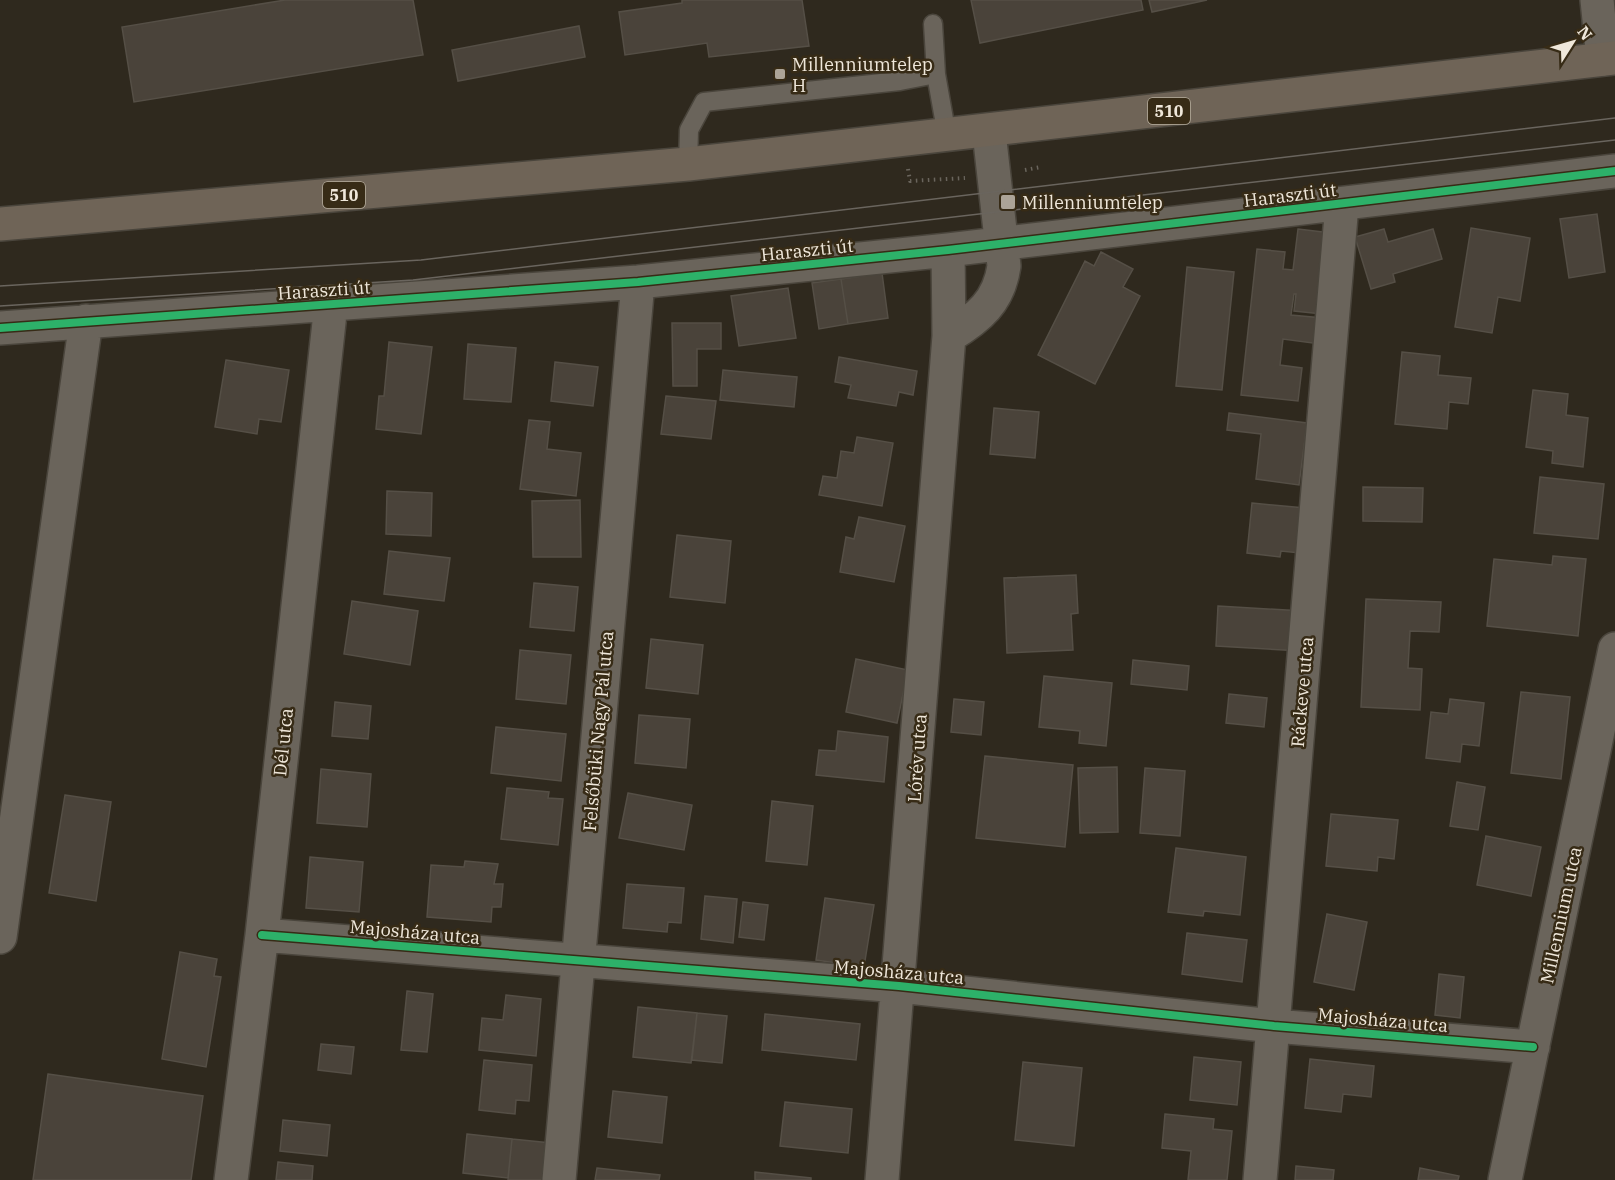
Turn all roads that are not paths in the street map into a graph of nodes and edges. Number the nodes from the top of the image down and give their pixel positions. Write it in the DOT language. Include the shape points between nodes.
graph roads {
  1 [pos="1597,0"];
  2 [pos="933,24"];
  3 [pos="1609,59"];
  4 [pos="936,74"];
  5 [pos="989,132"];
  6 [pos="947,136"];
  7 [pos="688,164"];
  8 [pos="1615,171"];
  9 [pos="1342,204"];
  10 [pos="0,224"];
  11 [pos="1002,244"];
  12 [pos="948,250"];
  13 [pos="638,282"];
  14 [pos="331,304"];
  15 [pos="86,321"];
  16 [pos="0,328"];
  17 [pos="949,336"];
  18 [pos="1615,649"];
  19 [pos="262,935"];
  20 [pos="0,937"];
  21 [pos="578,960"];
  22 [pos="899,986"];
  23 [pos="1274,1026"];
  24 [pos="1533,1047"];
  25 [pos="231,1180"];
  26 [pos="559,1180"];
  27 [pos="882,1180"];
  28 [pos="1260,1180"];
  29 [pos="1505,1180"];
  1 -- 3 [label="street"];
  2 -- 4 [label="lane"];
  3 -- 5 [label="main road, 510"];
  4 -- 6 [label="lane"];
  4 -- 7 [label="lane" via="704,102 689,130"];
  5 -- 6 [label="main road, 510"];
  5 -- 11 [label="street"];
  6 -- 7 [label="main road, 510"];
  7 -- 10 [label="main road, 510"];
  8 -- 9 [label="street, Haraszti út"];
  9 -- 11 [label="street, Haraszti út"];
  9 -- 23 [label="street, Ráckeve utca"];
  11 -- 12 [label="street, Haraszti út"];
  11 -- 17 [label="street" via="1002,282 993,300 976,320"];
  12 -- 13 [label="street, Haraszti út"];
  12 -- 17 [label="street, Lórév utca"];
  13 -- 14 [label="street, Haraszti út"];
  13 -- 21 [label="street, Felsőbüki Nagy Pál utca"];
  14 -- 15 [label="street, Haraszti út"];
  14 -- 19 [label="street, Dél utca"];
  15 -- 16 [label="street, Haraszti út"];
  15 -- 20 [label="street"];
  17 -- 22 [label="street, Lórév utca"];
  18 -- 24 [label="street, Millennium utca"];
  19 -- 21 [label="street, Majosháza utca"];
  19 -- 25 [label="street, Dél utca"];
  21 -- 22 [label="street, Majosháza utca"];
  21 -- 26 [label="street, Felsőbüki Nagy Pál utca"];
  22 -- 23 [label="street, Majosháza utca"];
  22 -- 27 [label="street, Lórév utca"];
  23 -- 24 [label="street, Majosháza utca"];
  23 -- 28 [label="street, Ráckeve utca"];
  24 -- 29 [label="street, Millennium utca"];
}
